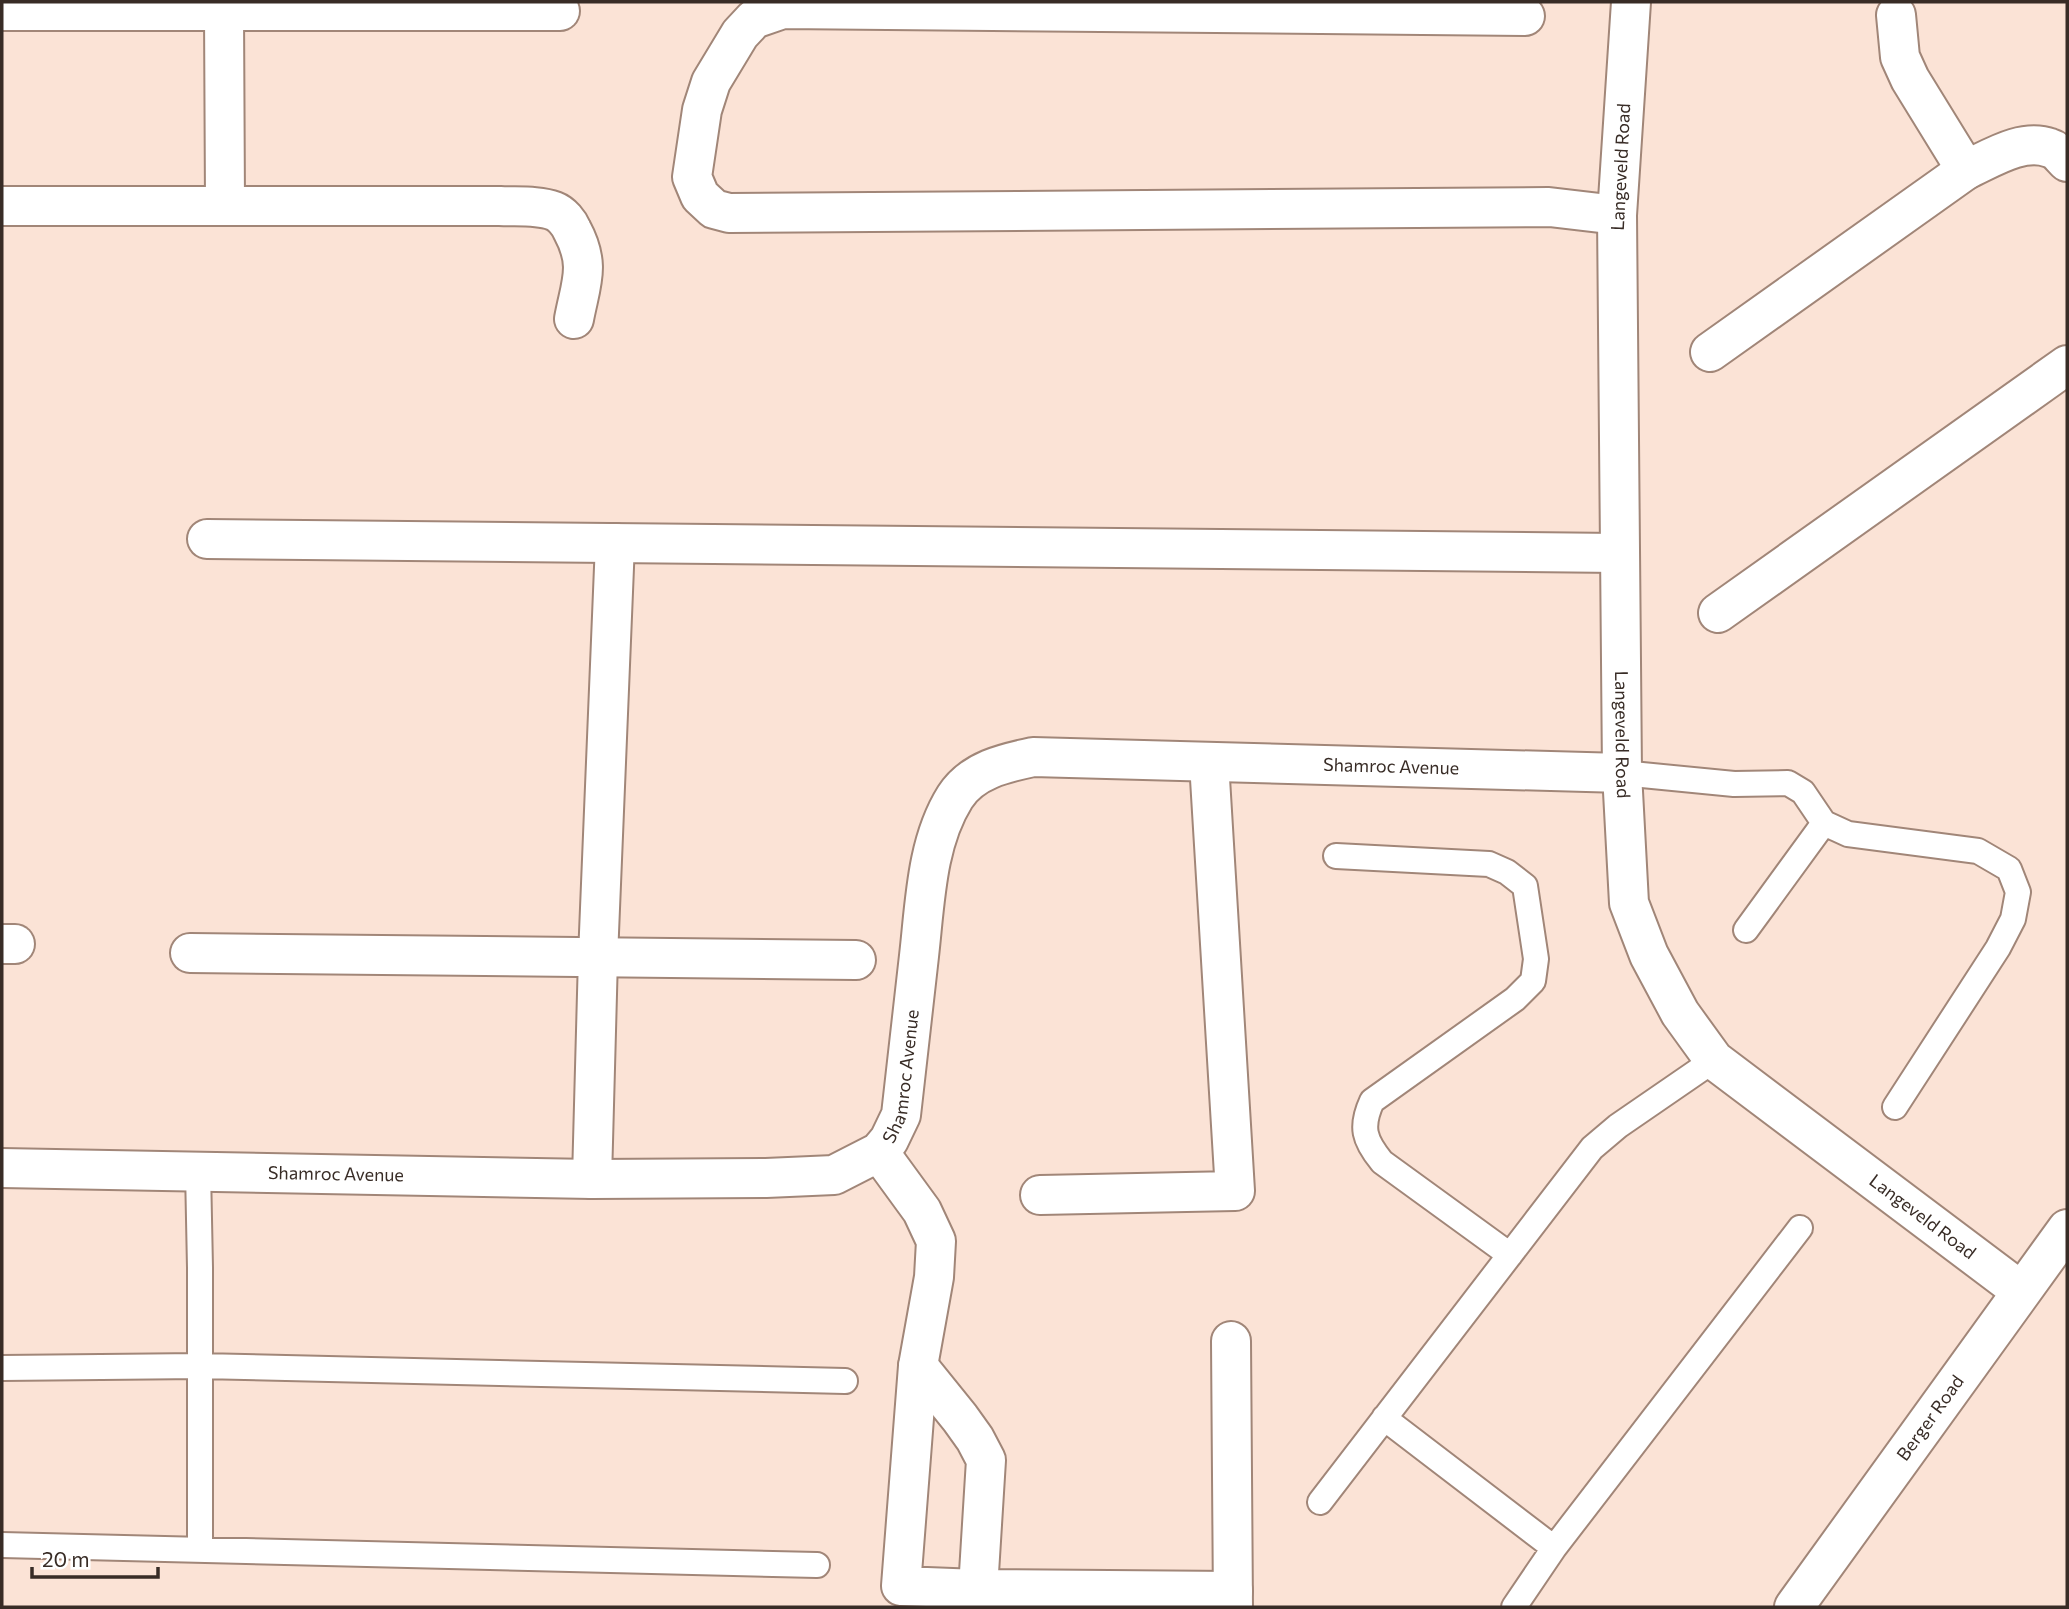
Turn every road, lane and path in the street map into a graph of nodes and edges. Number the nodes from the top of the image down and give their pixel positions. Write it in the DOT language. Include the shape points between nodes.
graph roads {
  1 [pos="1631,2"];
  2 [pos="2,11"];
  3 [pos="560,11"];
  4 [pos="224,12"];
  5 [pos="1896,15"];
  6 [pos="1525,16"];
  7 [pos="2067,162"];
  8 [pos="1966,170"];
  9 [pos="225,204"];
  10 [pos="2,206"];
  11 [pos="1617,215"];
  12 [pos="574,319"];
  13 [pos="1710,352"];
  14 [pos="2067,365"];
  15 [pos="207,539"];
  16 [pos="615,543"];
  17 [pos="1619,553"];
  18 [pos="1718,613"];
  19 [pos="1209,762"];
  20 [pos="1622,774"];
  21 [pos="1824,823"];
  22 [pos="1336,856"];
  23 [pos="1746,930"];
  24 [pos="190,953"];
  25 [pos="598,957"];
  26 [pos="856,960"];
  27 [pos="1714,1060"];
  28 [pos="1895,1107"];
  29 [pos="879,1152"];
  30 [pos="2,1168"];
  31 [pos="198,1170"];
  32 [pos="592,1179"];
  33 [pos="1040,1195"];
  34 [pos="1800,1228"];
  35 [pos="2067,1229"];
  36 [pos="1510,1255"];
  37 [pos="2021,1291"];
  38 [pos="1231,1341"];
  39 [pos="200,1366"];
  40 [pos="918,1366"];
  41 [pos="2,1368"];
  42 [pos="845,1381"];
  43 [pos="1384,1418"];
  44 [pos="1320,1502"];
  45 [pos="2,1545"];
  46 [pos="1554,1548"];
  47 [pos="200,1550"];
  48 [pos="817,1565"];
  49 [pos="978,1589"];
  50 [pos="914,1593"];
  51 [pos="1233,1599"];
  52 [pos="1514,1607"];
  53 [pos="1794,1607"];
  1 -- 11 [label="street, Langeveld Road"];
  2 -- 4 [label="street"];
  3 -- 4 [label="street"];
  4 -- 9 [label="street"];
  5 -- 8 [label="street" via="1900,57"];
  6 -- 11 [label="street" via="783,9 754,19 740,33 711,82 692,177 700,196 714,209 729,213 1549,207"];
  7 -- 8 [label="street" via="2053,148 2031,144"];
  8 -- 13 [label="street"];
  9 -- 10 [label="street"];
  9 -- 12 [label="street" via="500,206 556,211 569,223 585,264"];
  11 -- 17 [label="street, Langeveld Road"];
  14 -- 18 [label="street"];
  15 -- 16 [label="street"];
  16 -- 17 [label="street"];
  16 -- 25 [label="street"];
  17 -- 20 [label="street, Langeveld Road"];
  19 -- 20 [label="street, Shamroc Avenue"];
  19 -- 29 [label="street, Shamroc Avenue" via="1033,757 979,774 956,795 940,828 929,870 901,1115"];
  19 -- 33 [label="street" via="1235,1191"];
  20 -- 21 [label="lane" via="1734,784 1788,783 1803,792"];
  20 -- 27 [label="street, Langeveld Road" via="1629,904 1680,1013"];
  21 -- 23 [label="lane"];
  21 -- 28 [label="lane" via="1848,834 1978,851 2009,869 2018,892 2013,919 1998,948"];
  22 -- 36 [label="lane" via="1489,863 1525,886 1536,959 1533,981 1515,999 1372,1101 1363,1120 1369,1145 1382,1163"];
  24 -- 25 [label="street"];
  25 -- 26 [label="street"];
  25 -- 32 [label="street"];
  27 -- 36 [label="lane" via="1592,1148"];
  27 -- 37 [label="street, Langeveld Road"];
  29 -- 32 [label="street, Shamroc Avenue" via="834,1175"];
  29 -- 40 [label="street" via="922,1211 936,1241"];
  30 -- 31 [label="street, Shamroc Avenue"];
  31 -- 32 [label="street, Shamroc Avenue"];
  31 -- 39 [label="lane"];
  34 -- 46 [label="lane"];
  35 -- 37 [label="street, Berger Road"];
  36 -- 43 [label="lane"];
  37 -- 53 [label="street, Berger Road"];
  38 -- 51 [label="street"];
  39 -- 41 [label="lane"];
  39 -- 42 [label="lane"];
  39 -- 47 [label="lane"];
  40 -- 49 [label="street" via="960,1418 986,1460"];
  40 -- 50 [label="street"];
  43 -- 44 [label="lane"];
  43 -- 46 [label="lane"];
  45 -- 47 [label="lane"];
  46 -- 52 [label="lane"];
  47 -- 48 [label="lane"];
  49 -- 50 [label="street"];
  49 -- 51 [label="street"];
}
